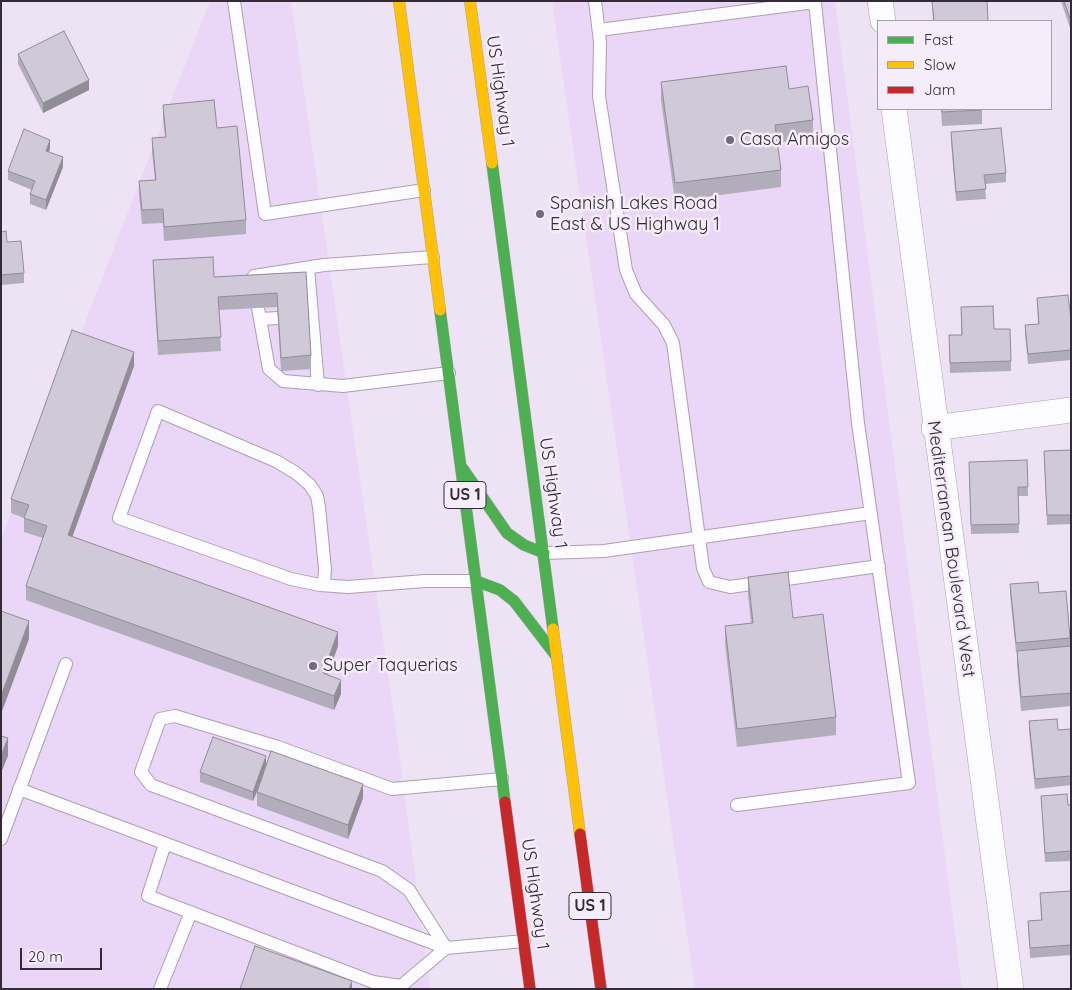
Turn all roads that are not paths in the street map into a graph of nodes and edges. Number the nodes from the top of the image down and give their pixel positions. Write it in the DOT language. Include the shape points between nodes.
graph roads {
  1 [pos="234,1"];
  2 [pos="399,1"];
  3 [pos="470,1"];
  4 [pos="595,1"];
  5 [pos="815,1"];
  6 [pos="880,1"];
  7 [pos="882,20"];
  8 [pos="599,30"];
  9 [pos="894,110"];
  10 [pos="424,190"];
  11 [pos="433,257"];
  12 [pos="308,268"];
  13 [pos="256,289"];
  14 [pos="278,318"];
  15 [pos="280,348"];
  16 [pos="266,350"];
  17 [pos="448,373"];
  18 [pos="318,386"];
  19 [pos="1071,410"];
  20 [pos="934,428"];
  21 [pos="461,466"];
  22 [pos="871,513"];
  23 [pos="698,537"];
  24 [pos="544,553"];
  25 [pos="878,566"];
  26 [pos="476,581"];
  27 [pos="324,585"];
  28 [pos="558,659"];
  29 [pos="66,664"];
  30 [pos="502,779"];
  31 [pos="19,789"];
  32 [pos="737,805"];
  33 [pos="1,839"];
  34 [pos="165,844"];
  35 [pos="191,912"];
  36 [pos="524,942"];
  37 [pos="446,948"];
  38 [pos="160,989"];
  39 [pos="530,989"];
  40 [pos="601,989"];
  41 [pos="1011,989"];
  1 -- 10 [label="lane" via="264,214"];
  2 -- 10 [label="main road, US Highway 1 / US 1"];
  3 -- 24 [label="main road, US Highway 1 / US 1"];
  4 -- 8 [label="lane"];
  5 -- 8 [label="lane"];
  5 -- 22 [label="lane" via="858,423"];
  6 -- 7 [label="street"];
  8 -- 23 [label="lane" via="599,96 626,270 636,294 664,325 673,343"];
  9 -- 20 [label="street, Mediterranean Boulevard West"];
  10 -- 11 [label="main road, US Highway 1 / US 1"];
  11 -- 12 [label="lane"];
  11 -- 17 [label="main road, US Highway 1 / US 1"];
  12 -- 13 [label="lane" via="254,276"];
  12 -- 18 [label="lane"];
  14 -- 16 [label="lane" via="259,314"];
  15 -- 16 [label="lane"];
  16 -- 18 [label="lane" via="269,369 283,381"];
  17 -- 18 [label="lane"];
  17 -- 21 [label="main road, US Highway 1 / US 1"];
  19 -- 20 [label="street"];
  20 -- 41 [label="street, Mediterranean Boulevard West"];
  21 -- 24 [label="main road" via="507,532 524,545"];
  21 -- 26 [label="main road, US Highway 1 / US 1"];
  22 -- 23 [label="lane"];
  22 -- 25 [label="lane"];
  23 -- 24 [label="lane" via="604,551"];
  23 -- 25 [label="lane" via="703,568 709,582 730,587"];
  24 -- 28 [label="main road, US Highway 1 / US 1"];
  25 -- 32 [label="lane" via="910,783"];
  26 -- 27 [label="lane" via="425,580 348,587"];
  26 -- 28 [label="main road" via="500,590 514,601"];
  26 -- 30 [label="main road, US Highway 1 / US 1"];
  27 -- 27 [label="lane" via="291,579 119,518 158,412 276,461 310,484 319,508"];
  28 -- 40 [label="main road, US Highway 1 / US 1"];
  29 -- 31 [label="lane"];
  30 -- 36 [label="main road, US Highway 1 / US 1"];
  30 -- 37 [label="lane" via="392,789 278,747 175,716 160,720 141,772 151,785 382,871 409,890"];
  31 -- 33 [label="lane"];
  31 -- 34 [label="lane"];
  34 -- 35 [label="lane" via="148,896"];
  34 -- 37 [label="lane"];
  35 -- 37 [label="lane" via="373,982 401,986"];
  35 -- 38 [label="lane"];
  36 -- 37 [label="lane"];
  36 -- 39 [label="main road, US Highway 1 / US 1"];
}
